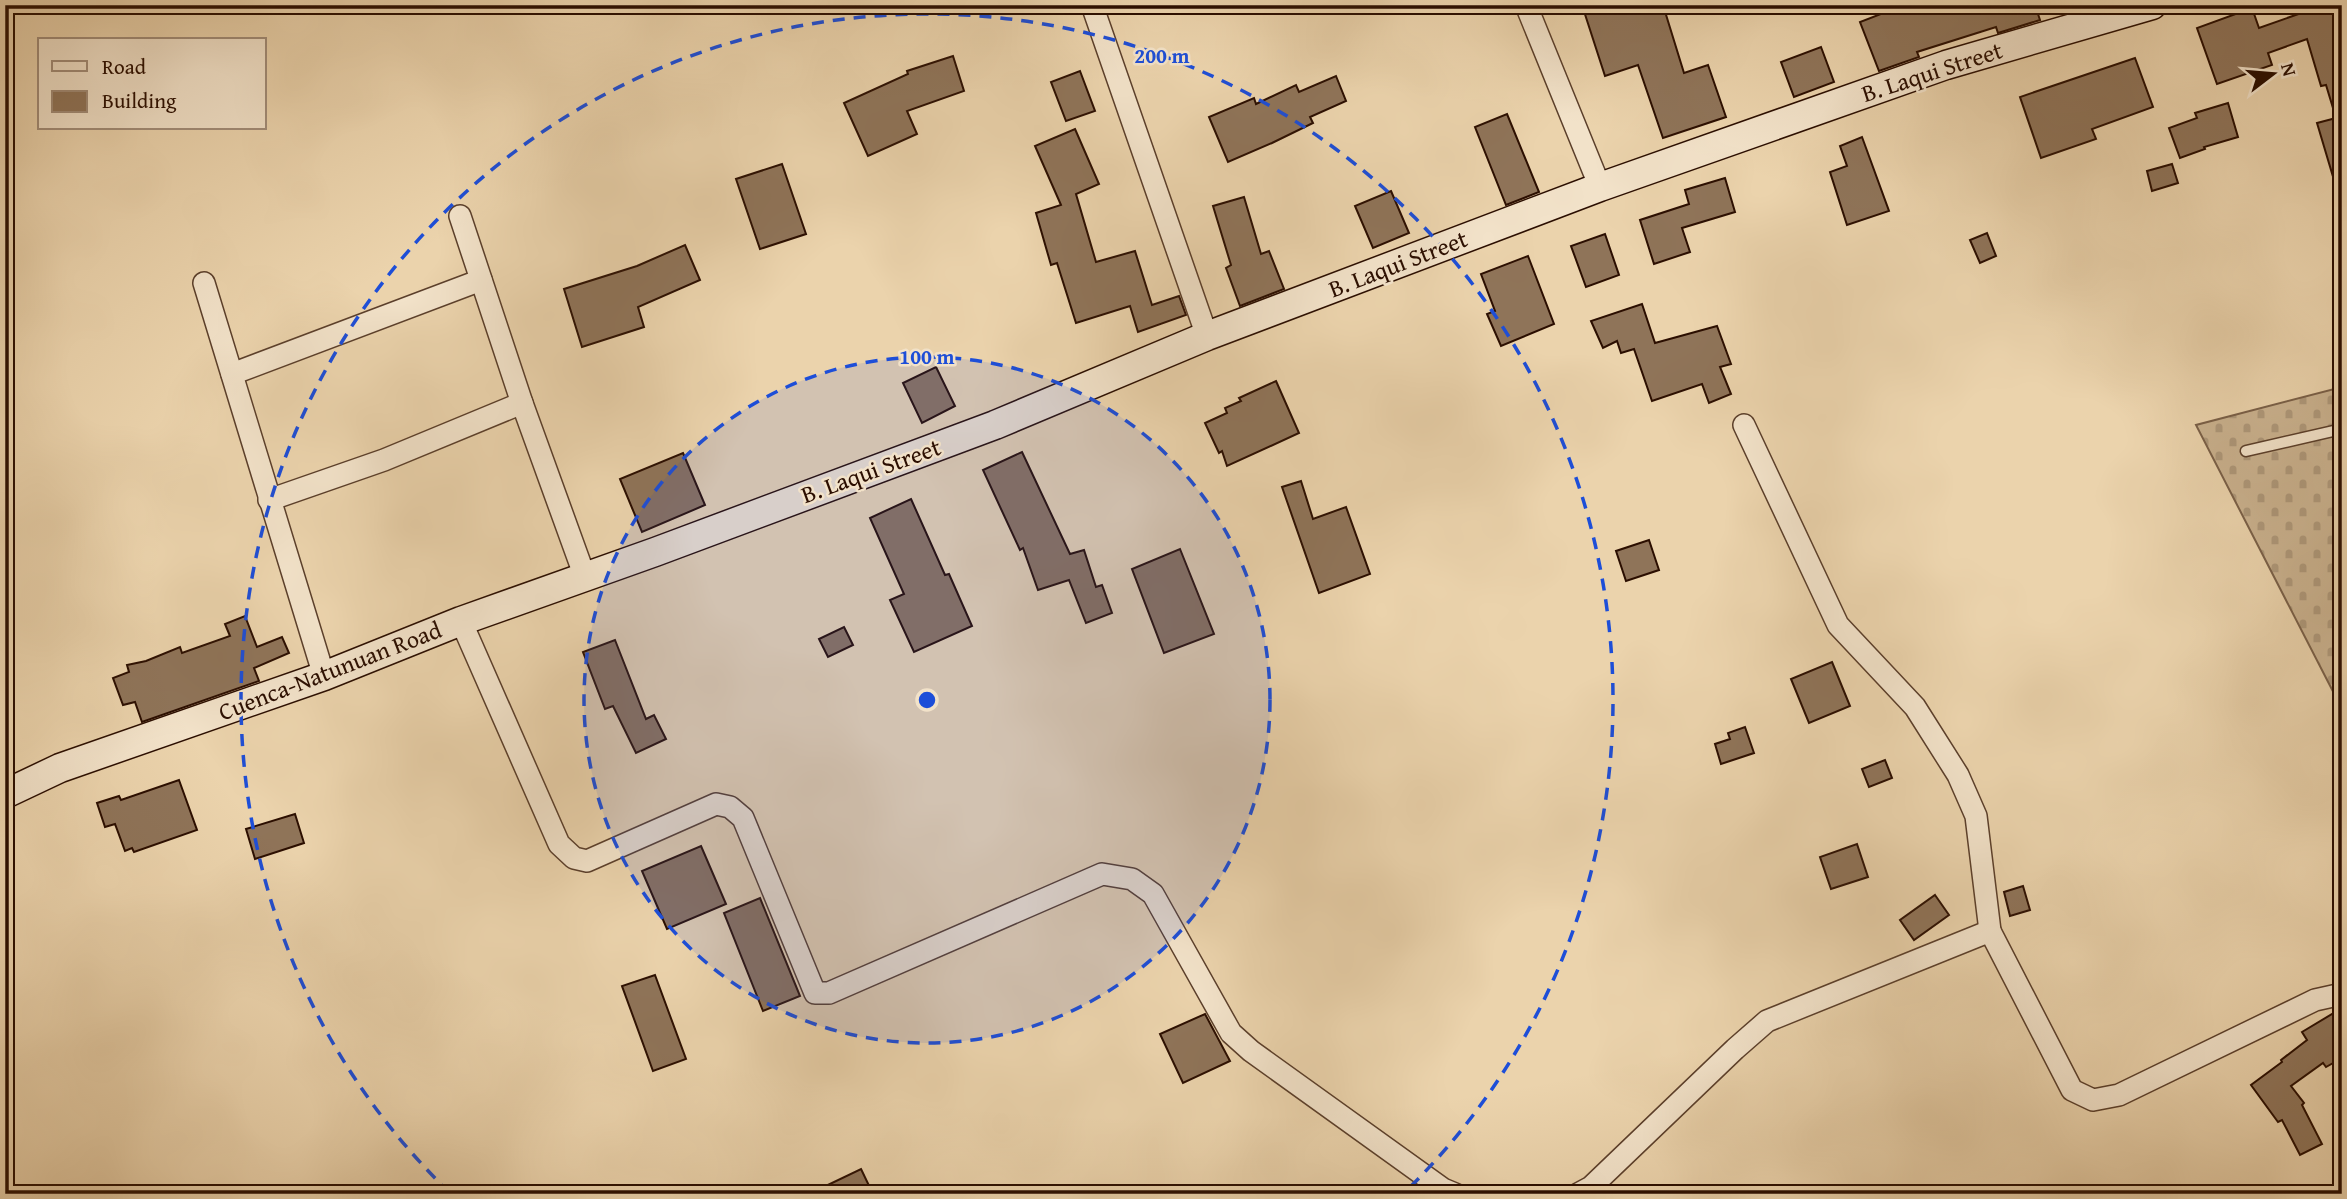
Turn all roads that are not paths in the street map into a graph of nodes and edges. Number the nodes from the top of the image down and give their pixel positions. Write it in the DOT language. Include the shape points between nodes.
graph roads {
  1 [pos="1092,5"];
  2 [pos="1526,5"];
  3 [pos="2151,5"];
  4 [pos="1600,187"];
  5 [pos="460,216"];
  6 [pos="481,280"];
  7 [pos="204,283"];
  8 [pos="1207,336"];
  9 [pos="232,374"];
  10 [pos="522,403"];
  11 [pos="1744,425"];
  12 [pos="2342,429"];
  13 [pos="2246,451"];
  14 [pos="269,500"];
  15 [pos="655,552"];
  16 [pos="585,577"];
  17 [pos="461,621"];
  18 [pos="324,676"];
  19 [pos="5,794"];
  20 [pos="1990,931"];
  21 [pos="2342,994"];
  22 [pos="1455,1194"];
  23 [pos="1578,1194"];
  1 -- 8 [label="street"];
  2 -- 4 [label="street"];
  3 -- 4 [label="main road, B. Laqui Street" via="1946,65"];
  4 -- 8 [label="main road, B. Laqui Street"];
  5 -- 6 [label="street"];
  6 -- 9 [label="street"];
  6 -- 10 [label="street"];
  7 -- 9 [label="street"];
  8 -- 15 [label="main road, B. Laqui Street" via="995,425"];
  9 -- 14 [label="street"];
  10 -- 14 [label="street" via="384,460"];
  10 -- 16 [label="street"];
  11 -- 20 [label="street" via="1838,625 1915,706 1958,775 1976,816"];
  12 -- 13 [label="lane"];
  14 -- 18 [label="street"];
  15 -- 16 [label="main road, Cuenca-Natunuan Road"];
  16 -- 17 [label="main road, Cuenca-Natunuan Road"];
  17 -- 18 [label="main road, Cuenca-Natunuan Road"];
  17 -- 22 [label="street" via="559,844 574,858 587,861 716,804 730,807 743,818 815,993 829,993 1102,874 1132,879 1153,894 1231,1033"];
  18 -- 19 [label="main road, Cuenca-Natunuan Road" via="60,768"];
  20 -- 21 [label="street" via="2071,1090 2093,1100 2119,1095 2315,1000"];
  20 -- 23 [label="street" via="1766,1021 1591,1187"];
}
